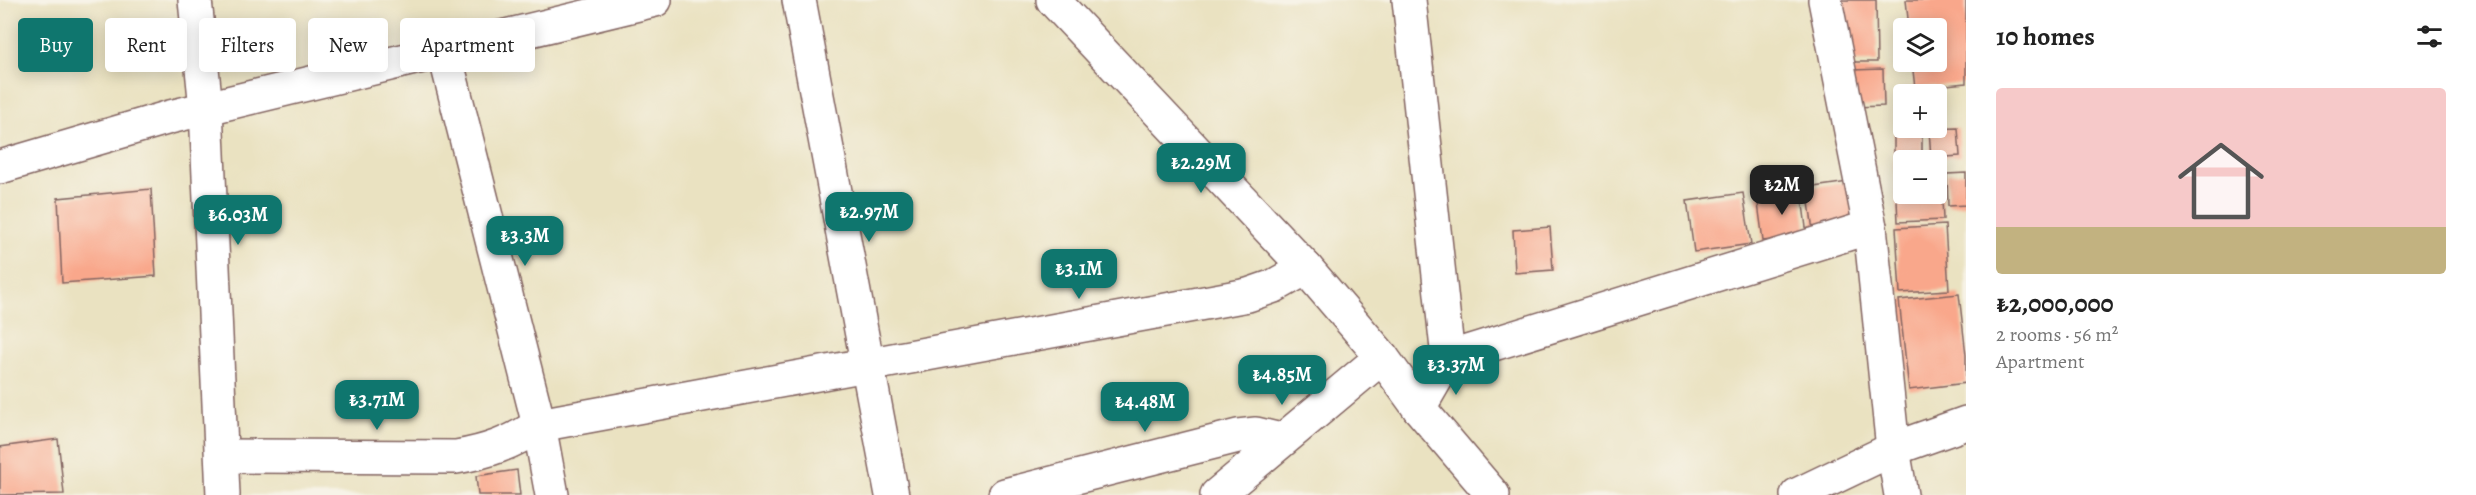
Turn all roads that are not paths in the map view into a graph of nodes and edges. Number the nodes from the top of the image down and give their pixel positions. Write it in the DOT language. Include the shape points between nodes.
graph roads {
  1 [pos="195,0"];
  2 [pos="656,0"];
  3 [pos="799,0"];
  4 [pos="1053,0"];
  5 [pos="1825,0"];
  6 [pos="1414,1"];
  7 [pos="535,29"];
  8 [pos="400,62"];
  9 [pos="449,72"];
  10 [pos="206,108"];
  11 [pos="0,167"];
  12 [pos="1870,227"];
  13 [pos="1306,268"];
  14 [pos="1382,357"];
  15 [pos="1448,358"];
  16 [pos="866,364"];
  17 [pos="1419,408"];
  18 [pos="1966,423"];
  19 [pos="538,425"];
  20 [pos="1281,440"];
  21 [pos="1893,449"];
  22 [pos="223,456"];
  23 [pos="223,495"];
  24 [pos="552,495"];
  25 [pos="892,495"];
  26 [pos="1005,495"];
  27 [pos="1217,495"];
  28 [pos="1493,495"];
  29 [pos="1797,495"];
  30 [pos="1901,495"];
  1 -- 10 [label="street"];
  2 -- 7 [label="street"];
  3 -- 16 [label="street"];
  4 -- 13 [label="street"];
  5 -- 12 [label="street"];
  6 -- 15 [label="street"];
  8 -- 10 [label="street"];
  9 -- 19 [label="street"];
  10 -- 11 [label="street"];
  10 -- 22 [label="street"];
  12 -- 15 [label="street"];
  12 -- 21 [label="street"];
  13 -- 14 [label="street"];
  13 -- 16 [label="street" via="1248,295"];
  14 -- 17 [label="street"];
  14 -- 20 [label="street"];
  15 -- 17 [label="street"];
  16 -- 19 [label="street"];
  16 -- 25 [label="street"];
  17 -- 28 [label="street"];
  18 -- 21 [label="street"];
  19 -- 22 [label="street" via="502,446 456,457"];
  19 -- 24 [label="street"];
  20 -- 26 [label="street" via="1256,434 1238,436"];
  20 -- 27 [label="street"];
  21 -- 29 [label="street"];
  21 -- 30 [label="street"];
  22 -- 23 [label="street"];
}
